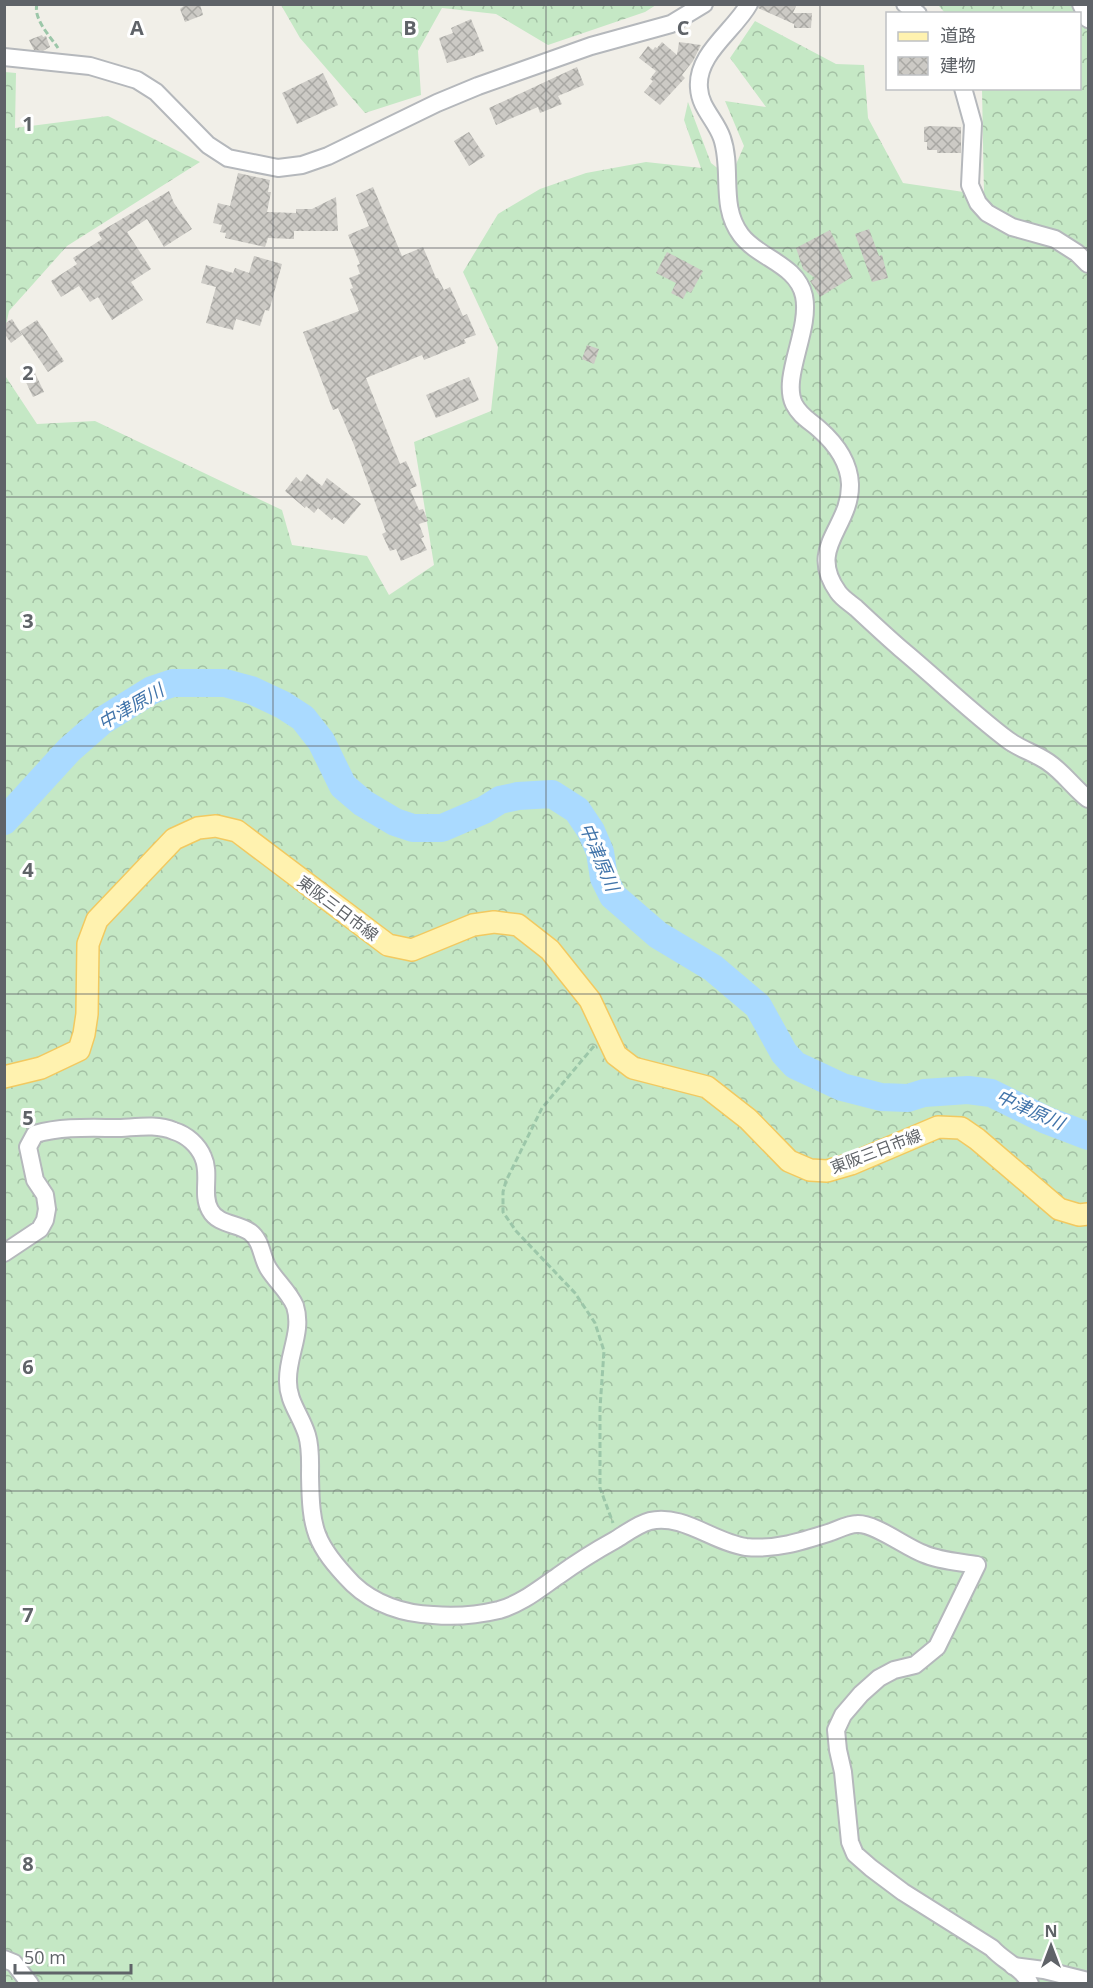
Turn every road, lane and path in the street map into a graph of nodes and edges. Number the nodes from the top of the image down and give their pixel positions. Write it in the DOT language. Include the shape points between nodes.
graph roads {
  1 [pos="37,4"];
  2 [pos="704,4"];
  3 [pos="749,4"];
  4 [pos="1081,4"];
  5 [pos="1089,19"];
  6 [pos="4,57"];
  7 [pos="64,63"];
  8 [pos="964,90"];
  9 [pos="1089,264"];
  10 [pos="1089,799"];
  11 [pos="604,1033"];
  12 [pos="4,1077"];
  13 [pos="1089,1214"];
  14 [pos="4,1253"];
  15 [pos="619,1538"];
  16 [pos="4,1959"];
  17 [pos="1013,1966"];
  18 [pos="1089,1981"];
  19 [pos="25,1982"];
  20 [pos="1030,1983"];
  1 -- 7 [label="path" via="37,17"];
  2 -- 7 [label="street" via="671,24 591,46 478,86 328,156 278,168 228,158 138,80 113,71"];
  3 -- 10 [label="street" via="716,46 700,72 698,86 700,97 722,135 728,206 741,235 794,276 802,288 806,314 791,393 801,415 837,448 850,481 850,497 825,552 830,579 839,594 1010,741 1049,762"];
  4 -- 5 [label="street"];
  6 -- 7 [label="street"];
  8 -- 9 [label="street" via="973,124 969,185 978,203 1012,227 1065,244"];
  11 -- 12 [label="main road, 東阪三日市線" via="590,1000 550,950 518,925 494,922 473,926 412,950 388,945 237,831 216,826 198,828 174,839 98,920 88,944 87,1014 79,1050 41,1068"];
  11 -- 13 [label="main road, 東阪三日市線" via="615,1055 633,1068 707,1087 748,1119 789,1161 810,1170 827,1171 851,1164 938,1127 961,1128 1059,1209"];
  11 -- 15 [label="path" via="542,1108 506,1181 503,1212 575,1293 595,1323 604,1352 600,1488"];
  14 -- 15 [label="street" via="40,1229 45,1220 45,1195 35,1180 28,1147 34,1134 80,1126 159,1126 176,1131 191,1139 203,1157 208,1208 217,1218 250,1233 260,1244 268,1268 296,1309 298,1321 290,1354 288,1390 307,1434 314,1530 321,1546 354,1585 374,1600 414,1614 471,1615 523,1600"];
  15 -- 17 [label="street" via="647,1521 660,1520 691,1526 727,1543 767,1548 858,1524 875,1528 929,1556 977,1565 937,1647 915,1665 879,1678 843,1715 836,1730 850,1842 855,1854 903,1892 992,1948"];
  16 -- 19 [label="street" via="14,1963"];
  17 -- 18 [label="street"];
  17 -- 20 [label="street"];
}
